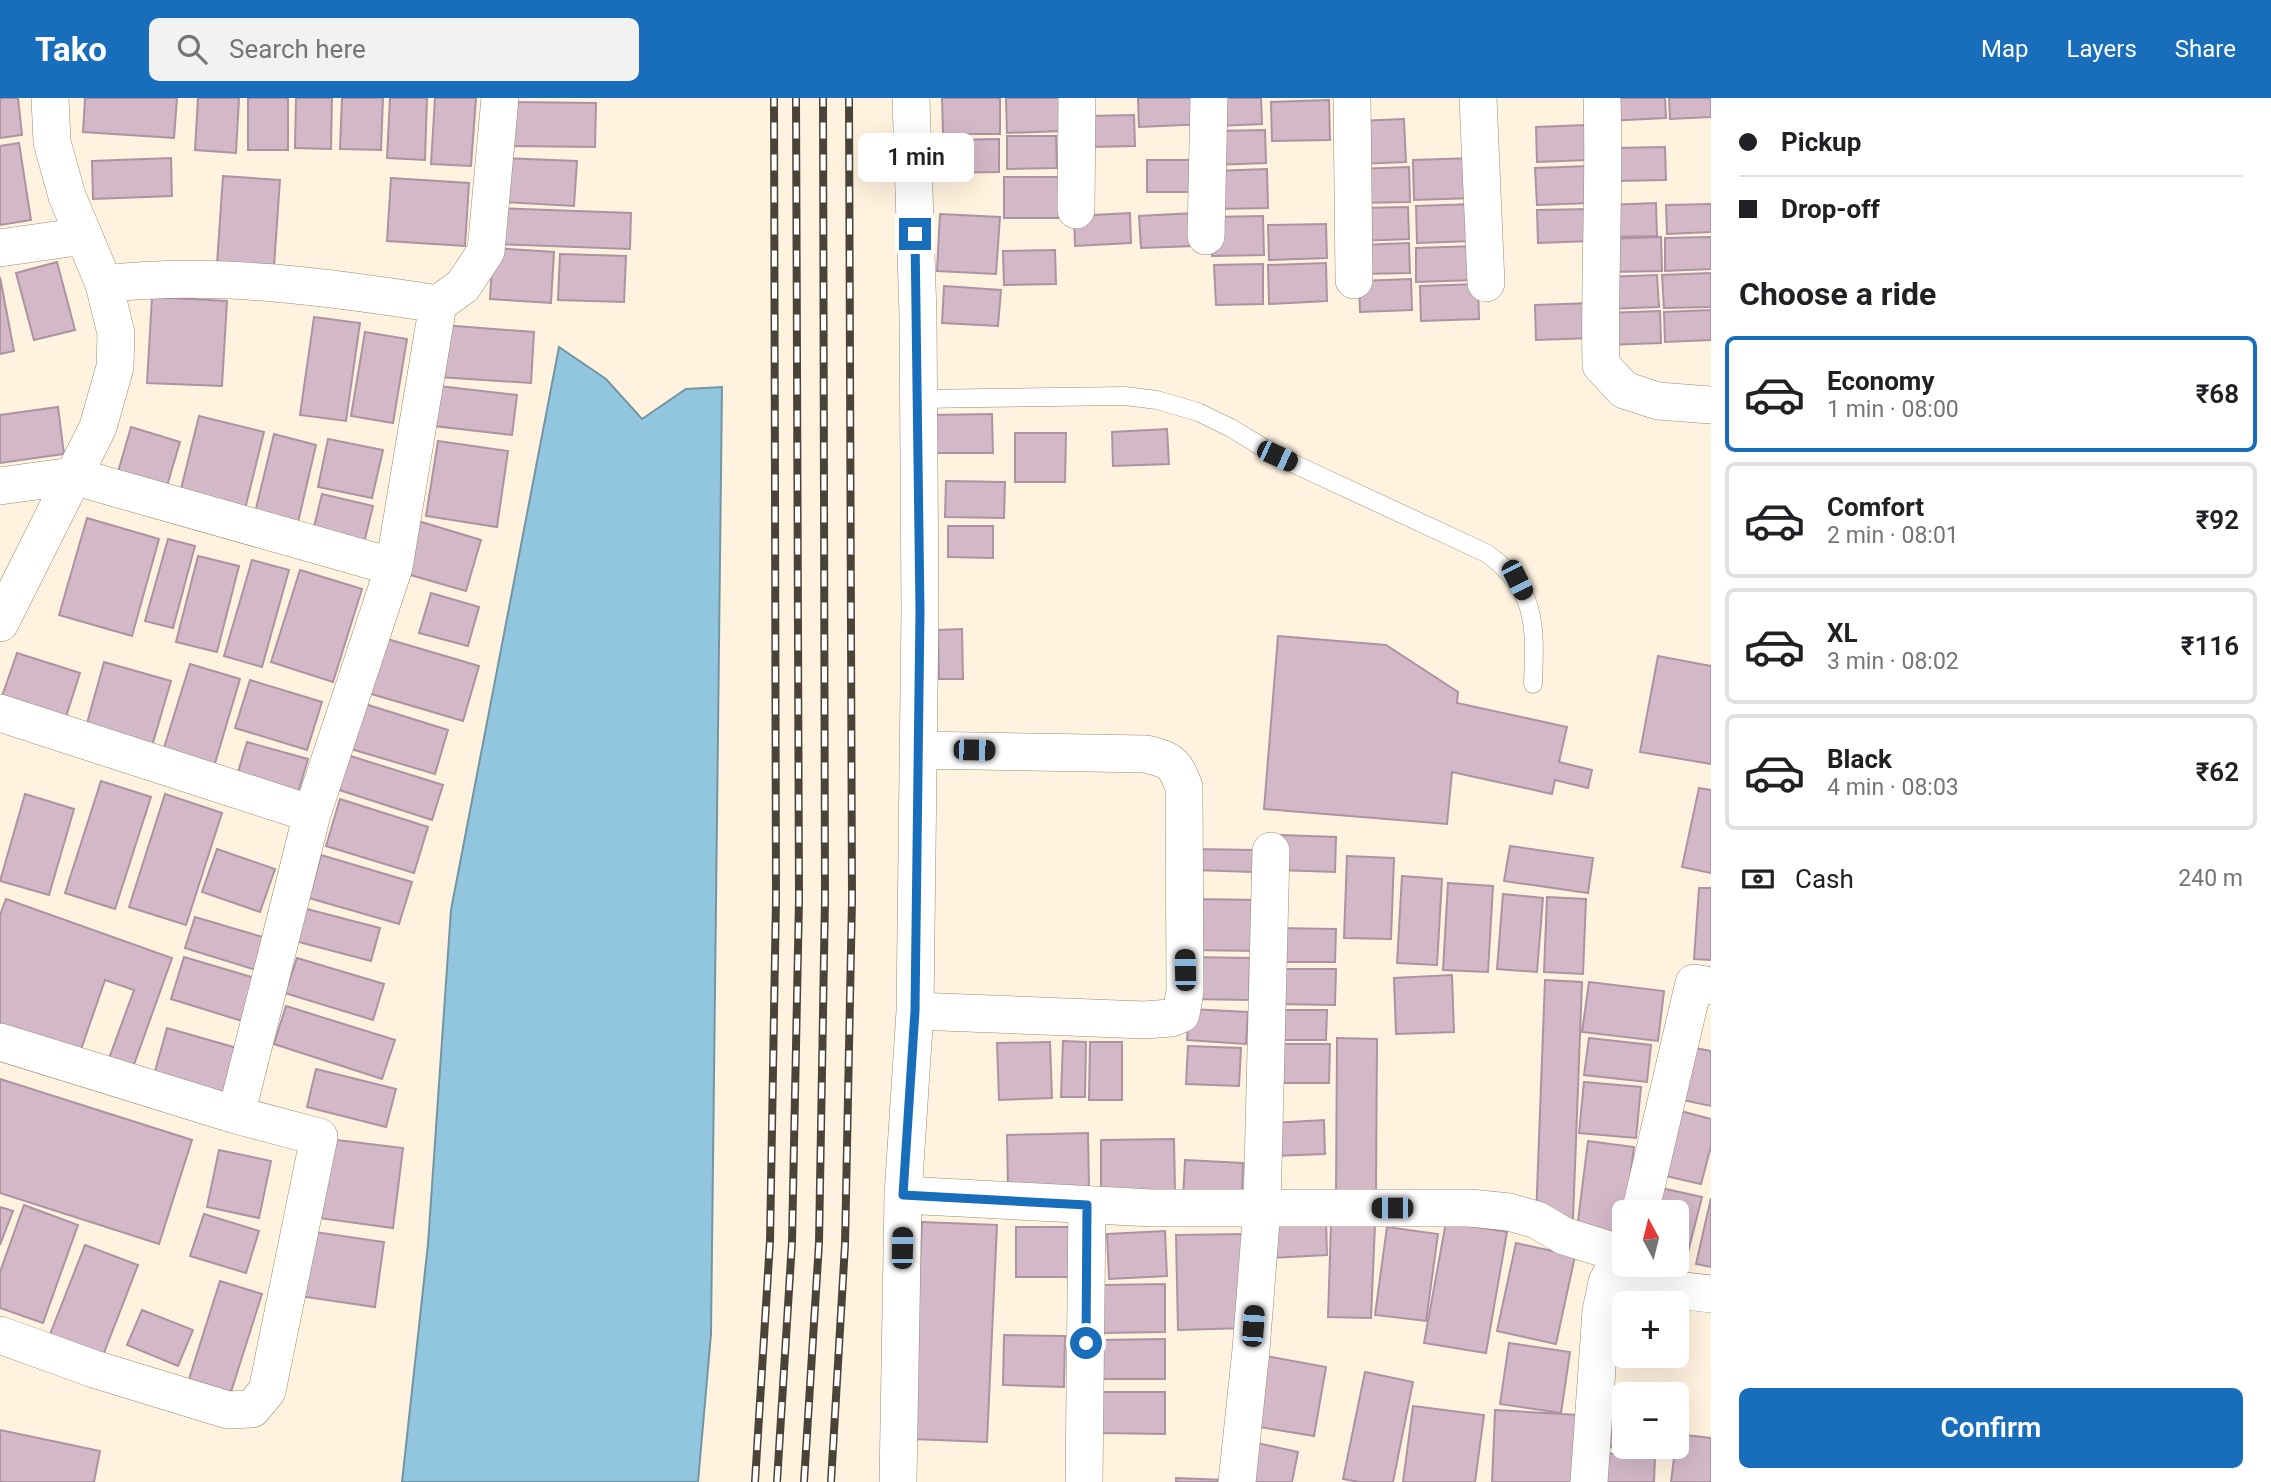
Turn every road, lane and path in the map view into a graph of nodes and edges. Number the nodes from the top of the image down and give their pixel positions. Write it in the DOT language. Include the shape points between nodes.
graph roads {
  1 [pos="50,98"];
  2 [pos="500,98"];
  3 [pos="911,98"];
  4 [pos="1077,98"];
  5 [pos="1209,98"];
  6 [pos="1352,98"];
  7 [pos="1478,98"];
  8 [pos="1602,98"];
  9 [pos="1076,209"];
  10 [pos="84,236"];
  11 [pos="1206,236"];
  12 [pos="0,248"];
  13 [pos="1354,280"];
  14 [pos="1486,283"];
  15 [pos="104,284"];
  16 [pos="438,304"];
  17 [pos="919,399"];
  18 [pos="1711,405"];
  19 [pos="73,476"];
  20 [pos="0,486"];
  21 [pos="394,567"];
  22 [pos="0,623"];
  23 [pos="1533,684"];
  24 [pos="0,713"];
  25 [pos="918,750"];
  26 [pos="312,814"];
  27 [pos="1271,851"];
  28 [pos="1711,986"];
  29 [pos="915,1011"];
  30 [pos="0,1042"];
  31 [pos="236,1115"];
  32 [pos="903,1195"];
  33 [pos="1643,1200"];
  34 [pos="1087,1205"];
  35 [pos="1262,1208"];
  36 [pos="1612,1259"];
  37 [pos="1612,1278"];
  38 [pos="1666,1278"];
  39 [pos="1711,1293"];
  40 [pos="0,1335"];
  41 [pos="898,1482"];
  42 [pos="1084,1482"];
  43 [pos="1237,1482"];
  44 [pos="1588,1482"];
  1 -- 10 [label="street" via="52,142"];
  2 -- 16 [label="street" via="486,251 463,286"];
  3 -- 17 [label="street"];
  4 -- 9 [label="street"];
  5 -- 11 [label="street"];
  6 -- 13 [label="street"];
  7 -- 14 [label="street"];
  8 -- 18 [label="street" via="1601,365 1624,390 1658,401"];
  10 -- 12 [label="street"];
  10 -- 15 [label="street"];
  15 -- 16 [label="street" via="148,279 257,282"];
  15 -- 19 [label="street" via="116,334 115,367 97,427"];
  16 -- 21 [label="street"];
  17 -- 23 [label="lane" via="1125,396 1198,412 1277,456 1502,564 1517,580 1535,632"];
  17 -- 25 [label="street"];
  19 -- 20 [label="street"];
  19 -- 21 [label="street"];
  19 -- 22 [label="street"];
  21 -- 26 [label="street"];
  24 -- 26 [label="street"];
  25 -- 29 [label="street"];
  25 -- 29 [label="street" via="1146,754 1165,758 1177,768 1184,787 1185,991 1181,1014 1171,1018"];
  26 -- 31 [label="street"];
  27 -- 35 [label="street"];
  28 -- 33 [label="street" via="1694,983"];
  29 -- 32 [label="street"];
  30 -- 31 [label="street"];
  31 -- 40 [label="street" via="319,1137 267,1391 252,1409 228,1410"];
  32 -- 34 [label="street"];
  32 -- 41 [label="street"];
  34 -- 35 [label="street"];
  34 -- 42 [label="street"];
  35 -- 36 [label="street" via="1509,1212 1537,1220"];
  35 -- 43 [label="street"];
  37 -- 44 [label="street" via="1601,1311"];
  38 -- 39 [label="street"];
}
